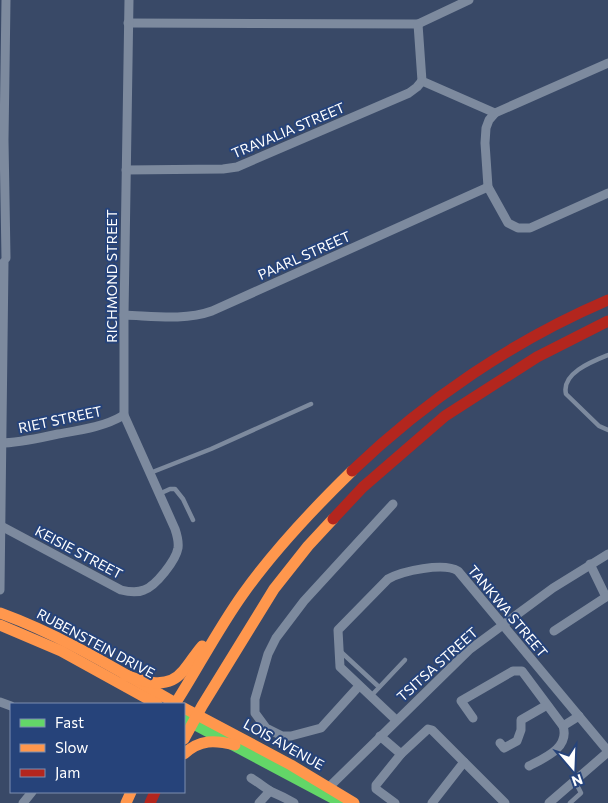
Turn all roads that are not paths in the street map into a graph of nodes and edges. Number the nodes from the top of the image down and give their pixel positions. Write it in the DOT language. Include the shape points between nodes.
graph roads {
  1 [pos="6,0"];
  2 [pos="128,0"];
  3 [pos="468,0"];
  4 [pos="128,22"];
  5 [pos="418,24"];
  6 [pos="3,26"];
  7 [pos="608,63"];
  8 [pos="422,81"];
  9 [pos="496,113"];
  10 [pos="2,140"];
  11 [pos="126,170"];
  12 [pos="488,186"];
  13 [pos="608,193"];
  14 [pos="2,259"];
  15 [pos="608,300"];
  16 [pos="124,315"];
  17 [pos="608,321"];
  18 [pos="608,355"];
  19 [pos="311,404"];
  20 [pos="124,415"];
  21 [pos="608,430"];
  22 [pos="1,443"];
  23 [pos="150,473"];
  24 [pos="159,494"];
  25 [pos="393,504"];
  26 [pos="193,520"];
  27 [pos="1,526"];
  28 [pos="178,541"];
  29 [pos="608,554"];
  30 [pos="590,564"];
  31 [pos="0,590"];
  32 [pos="607,596"];
  33 [pos="0,614"];
  34 [pos="222,623"];
  35 [pos="0,625"];
  36 [pos="502,626"];
  37 [pos="554,631"];
  38 [pos="339,650"];
  39 [pos="405,660"];
  40 [pos="125,675"];
  41 [pos="359,686"];
  42 [pos="379,687"];
  43 [pos="371,696"];
  44 [pos="155,703"];
  45 [pos="174,703"];
  46 [pos="179,703"];
  47 [pos="547,705"];
  48 [pos="579,716"];
  49 [pos="473,718"];
  50 [pos="191,719"];
  51 [pos="396,720"];
  52 [pos="562,726"];
  53 [pos="185,736"];
  54 [pos="380,736"];
  55 [pos="500,743"];
  56 [pos="235,745"];
  57 [pos="608,751"];
  58 [pos="185,753"];
  59 [pos="401,754"];
  60 [pos="464,762"];
  61 [pos="529,766"];
  62 [pos="251,778"];
  63 [pos="574,782"];
  64 [pos="326,790"];
  65 [pos="270,791"];
  66 [pos="31,793"];
  67 [pos="23,803"];
  68 [pos="259,803"];
  69 [pos="294,803"];
  70 [pos="341,803"];
  71 [pos="354,803"];
  72 [pos="395,803"];
  73 [pos="432,803"];
  74 [pos="505,803"];
  75 [pos="549,803"];
  76 [pos="570,803"];
  1 -- 6 [label="street"];
  2 -- 4 [label="street, RICHMOND STREET"];
  3 -- 5 [label="street"];
  4 -- 5 [label="street"];
  4 -- 11 [label="street, RICHMOND STREET"];
  5 -- 8 [label="street"];
  6 -- 10 [label="street"];
  7 -- 9 [label="street"];
  8 -- 9 [label="street"];
  8 -- 11 [label="street, TRAVALIA STREET" via="413,91 236,168"];
  9 -- 12 [label="street" via="486,128"];
  10 -- 14 [label="street"];
  11 -- 16 [label="street, RICHMOND STREET"];
  12 -- 13 [label="street" via="508,223 523,229"];
  12 -- 16 [label="street, PAARL STREET" via="212,311 184,317"];
  14 -- 22 [label="street"];
  15 -- 34 [label="main road" via="533,337 482,367 399,428 332,490 254,579"];
  16 -- 20 [label="street, RICHMOND STREET"];
  17 -- 50 [label="main road" via="537,357 446,416 363,487 308,546 274,590"];
  18 -- 21 [label="lane" via="579,369 565,388 566,394 592,420"];
  19 -- 23 [label="lane"];
  20 -- 22 [label="street, RIET STREET" via="100,426"];
  20 -- 23 [label="street, RICHMOND STREET"];
  22 -- 27 [label="street"];
  23 -- 24 [label="street, RICHMOND STREET"];
  24 -- 26 [label="lane" via="176,489"];
  24 -- 28 [label="street, RICHMOND STREET"];
  25 -- 41 [label="street" via="304,601 276,638 255,699 255,713 266,728 282,736 291,736 321,728"];
  27 -- 28 [label="street, KEISIE STREET" via="129,592 143,591 157,580 172,562"];
  27 -- 31 [label="street"];
  29 -- 30 [label="street, TSITSA STREET"];
  30 -- 32 [label="street"];
  30 -- 36 [label="street, TSITSA STREET"];
  32 -- 37 [label="street"];
  33 -- 40 [label="main road, RUBENSTEIN DRIVE" via="54,635"];
  34 -- 40 [label="main road" via="180,674 169,682 157,684"];
  34 -- 46 [label="main road"];
  35 -- 44 [label="main road, RUBENSTEIN DRIVE" via="60,649"];
  36 -- 38 [label="street, TANKWA STREET" via="454,569 406,571 388,578 340,628"];
  36 -- 48 [label="street, TANKWA STREET"];
  36 -- 51 [label="street, TSITSA STREET" via="454,663"];
  38 -- 41 [label="street, TANKWA STREET" via="340,667"];
  38 -- 42 [label="lane"];
  39 -- 42 [label="lane"];
  40 -- 45 [label="main road, RUBENSTEIN DRIVE"];
  41 -- 43 [label="street, TANKWA STREET"];
  42 -- 43 [label="lane"];
  43 -- 51 [label="street, TANKWA STREET"];
  47 -- 49 [label="street" via="518,670 461,701"];
  47 -- 52 [label="street"];
  47 -- 55 [label="street" via="521,720 517,741 504,748"];
  48 -- 52 [label="street"];
  48 -- 57 [label="street, TANKWA STREET"];
  50 -- 53 [label="main road"];
  50 -- 56 [label="main road, LOIS AVENUE"];
  50 -- 64 [label="main road, LOIS AVENUE" via="254,744"];
  51 -- 54 [label="street, TSITSA STREET"];
  52 -- 61 [label="street" via="564,738 557,749"];
  54 -- 59 [label="street"];
  54 -- 64 [label="street, TSITSA STREET"];
  56 -- 58 [label="main road" via="215,740 203,742"];
  56 -- 64 [label="main road, LOIS AVENUE"];
  57 -- 63 [label="street"];
  59 -- 60 [label="street" via="428,729"];
  59 -- 72 [label="street" via="376,785 376,789"];
  60 -- 73 [label="street"];
  60 -- 74 [label="street"];
  62 -- 65 [label="street"];
  63 -- 75 [label="street"];
  63 -- 76 [label="lane" via="581,793"];
  64 -- 70 [label="main road, LOIS AVENUE"];
  64 -- 71 [label="main road, LOIS AVENUE"];
  65 -- 68 [label="street"];
  65 -- 69 [label="street"];
  66 -- 67 [label="street"];
}
